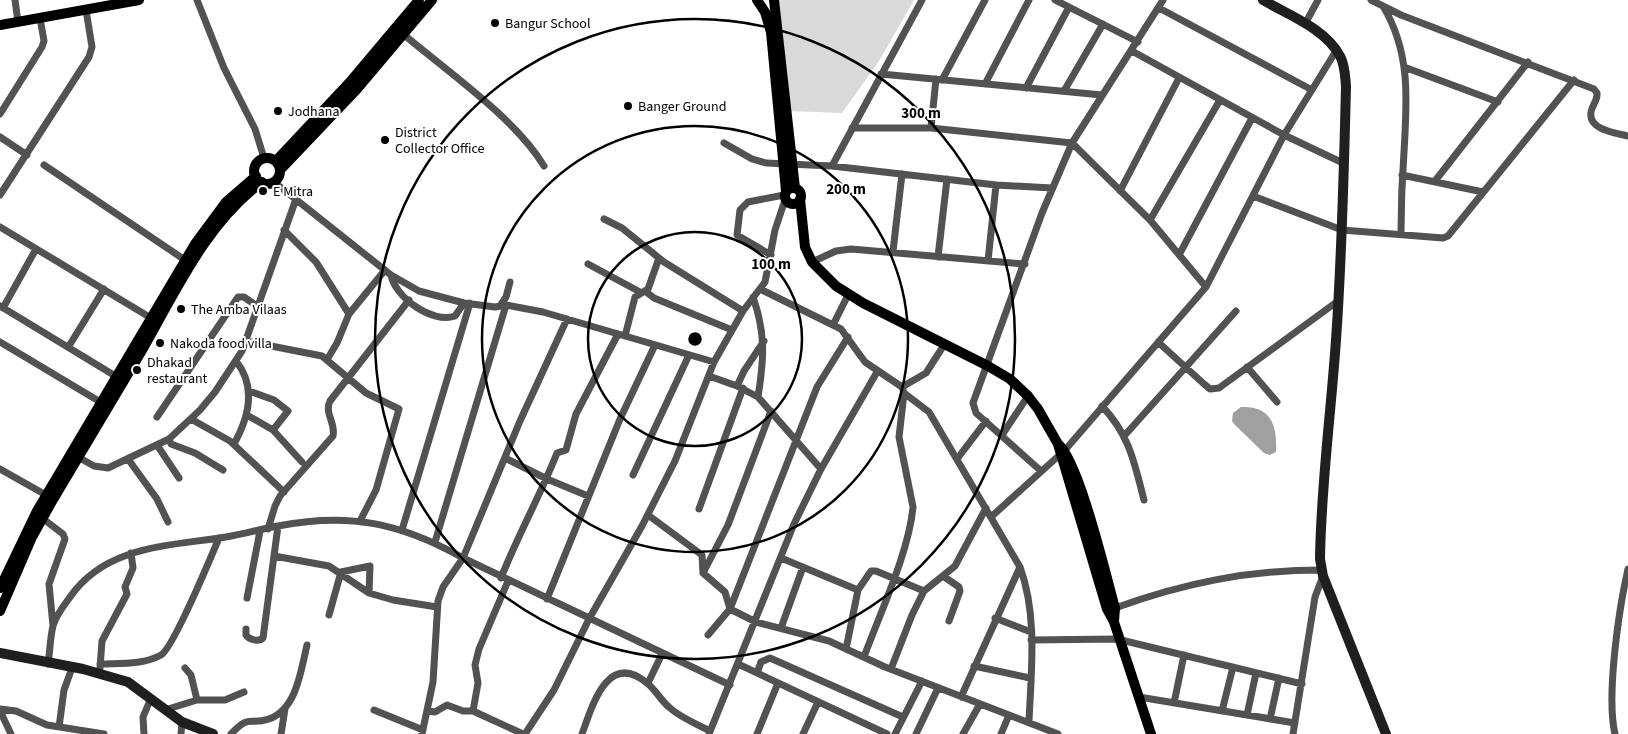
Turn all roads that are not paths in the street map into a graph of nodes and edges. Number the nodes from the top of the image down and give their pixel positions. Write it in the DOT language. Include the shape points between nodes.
graph roads {
  1 [pos="15,0"];
  2 [pos="139,0"];
  3 [pos="197,0"];
  4 [pos="419,0"];
  5 [pos="432,0"];
  6 [pos="757,0"];
  7 [pos="774,0"];
  8 [pos="922,0"];
  9 [pos="985,0"];
  10 [pos="1029,0"];
  11 [pos="1055,0"];
  12 [pos="1163,0"];
  13 [pos="1263,0"];
  14 [pos="1318,0"];
  15 [pos="1371,0"];
  16 [pos="1383,6"];
  17 [pos="1069,7"];
  18 [pos="1159,8"];
  19 [pos="86,10"];
  20 [pos="40,18"];
  21 [pos="18,22"];
  22 [pos="1103,24"];
  23 [pos="1305,24"];
  24 [pos="0,26"];
  25 [pos="403,34"];
  26 [pos="1138,42"];
  27 [pos="1132,51"];
  28 [pos="1336,51"];
  29 [pos="1528,62"];
  30 [pos="1404,67"];
  31 [pos="881,74"];
  32 [pos="1179,78"];
  33 [pos="939,80"];
  34 [pos="1574,80"];
  35 [pos="985,84"];
  36 [pos="1026,88"];
  37 [pos="1312,90"];
  38 [pos="1064,92"];
  39 [pos="1102,95"];
  40 [pos="1220,100"];
  41 [pos="1498,102"];
  42 [pos="0,114"];
  43 [pos="1252,118"];
  44 [pos="852,128"];
  45 [pos="931,128"];
  46 [pos="1284,135"];
  47 [pos="1628,136"];
  48 [pos="0,137"];
  49 [pos="724,143"];
  50 [pos="1072,143"];
  51 [pos="27,156"];
  52 [pos="264,158"];
  53 [pos="788,163"];
  54 [pos="1343,163"];
  55 [pos="44,165"];
  56 [pos="278,166"];
  57 [pos="544,166"];
  58 [pos="832,166"];
  59 [pos="902,174"];
  60 [pos="1402,175"];
  61 [pos="259,179"];
  62 [pos="948,179"];
  63 [pos="1435,181"];
  64 [pos="274,182"];
  65 [pos="996,185"];
  66 [pos="1052,188"];
  67 [pos="1120,191"];
  68 [pos="1483,192"];
  69 [pos="788,193"];
  70 [pos="0,195"];
  71 [pos="1253,196"];
  72 [pos="296,198"];
  73 [pos="800,199"];
  74 [pos="604,219"];
  75 [pos="1150,220"];
  76 [pos="0,227"];
  77 [pos="284,230"];
  78 [pos="1342,230"];
  79 [pos="1401,233"];
  80 [pos="36,249"];
  81 [pos="893,252"];
  82 [pos="771,255"];
  83 [pos="1179,255"];
  84 [pos="938,256"];
  85 [pos="659,258"];
  86 [pos="185,260"];
  87 [pos="988,261"];
  88 [pos="812,262"];
  89 [pos="588,264"];
  90 [pos="1025,264"];
  91 [pos="384,270"];
  92 [pos="391,275"];
  93 [pos="510,282"];
  94 [pos="1206,287"];
  95 [pos="104,289"];
  96 [pos="760,289"];
  97 [pos="643,292"];
  98 [pos="848,295"];
  99 [pos="753,297"];
  100 [pos="409,300"];
  101 [pos="1338,301"];
  102 [pos="467,303"];
  103 [pos="503,305"];
  104 [pos="257,306"];
  105 [pos="1,307"];
  106 [pos="1236,310"];
  107 [pos="743,311"];
  108 [pos="349,314"];
  109 [pos="151,318"];
  110 [pos="567,319"];
  111 [pos="833,325"];
  112 [pos="732,330"];
  113 [pos="621,335"];
  114 [pos="848,337"];
  115 [pos="764,341"];
  116 [pos="0,342"];
  117 [pos="246,342"];
  118 [pos="1158,342"];
  119 [pos="655,345"];
  120 [pos="944,345"];
  121 [pos="69,346"];
  122 [pos="688,355"];
  123 [pos="328,358"];
  124 [pos="236,361"];
  125 [pos="714,362"];
  126 [pos="988,366"];
  127 [pos="1186,368"];
  128 [pos="1247,368"];
  129 [pos="877,372"];
  130 [pos="118,376"];
  131 [pos="709,376"];
  132 [pos="348,378"];
  133 [pos="740,387"];
  134 [pos="249,390"];
  135 [pos="903,390"];
  136 [pos="1028,396"];
  137 [pos="758,397"];
  138 [pos="1277,402"];
  139 [pos="102,403"];
  140 [pos="1102,406"];
  141 [pos="771,411"];
  142 [pos="247,415"];
  143 [pos="157,417"];
  144 [pos="191,419"];
  145 [pos="986,421"];
  146 [pos="273,430"];
  147 [pos="1002,435"];
  148 [pos="1125,435"];
  149 [pos="169,438"];
  150 [pos="796,440"];
  151 [pos="234,444"];
  152 [pos="157,445"];
  153 [pos="1061,449"];
  154 [pos="78,457"];
  155 [pos="505,458"];
  156 [pos="956,459"];
  157 [pos="128,460"];
  158 [pos="302,462"];
  159 [pos="821,468"];
  160 [pos="0,470"];
  161 [pos="223,470"];
  162 [pos="1042,471"];
  163 [pos="633,475"];
  164 [pos="179,478"];
  165 [pos="547,479"];
  166 [pos="284,492"];
  167 [pos="46,495"];
  168 [pos="588,496"];
  169 [pos="1144,500"];
  170 [pos="986,508"];
  171 [pos="699,509"];
  172 [pos="648,514"];
  173 [pos="991,517"];
  174 [pos="42,518"];
  175 [pos="360,521"];
  176 [pos="168,522"];
  177 [pos="278,526"];
  178 [pos="264,530"];
  179 [pos="402,530"];
  180 [pos="219,538"];
  181 [pos="435,542"];
  182 [pos="131,553"];
  183 [pos="274,556"];
  184 [pos="463,558"];
  185 [pos="781,558"];
  186 [pos="803,567"];
  187 [pos="1020,567"];
  188 [pos="1628,569"];
  189 [pos="341,572"];
  190 [pos="703,573"];
  191 [pos="1322,573"];
  192 [pos="943,576"];
  193 [pos="893,577"];
  194 [pos="505,579"];
  195 [pos="0,588"];
  196 [pos="858,590"];
  197 [pos="924,591"];
  198 [pos="369,593"];
  199 [pos="246,598"];
  200 [pos="547,599"];
  201 [pos="437,607"];
  202 [pos="1114,608"];
  203 [pos="730,609"];
  204 [pos="0,611"];
  205 [pos="329,615"];
  206 [pos="995,618"];
  207 [pos="589,619"];
  208 [pos="949,621"];
  209 [pos="756,622"];
  210 [pos="1114,622"];
  211 [pos="53,627"];
  212 [pos="781,628"];
  213 [pos="246,629"];
  214 [pos="1031,632"];
  215 [pos="708,635"];
  216 [pos="1032,640"];
  217 [pos="1120,640"];
  218 [pos="307,645"];
  219 [pos="846,649"];
  220 [pos="0,653"];
  221 [pos="662,654"];
  222 [pos="1184,655"];
  223 [pos="864,657"];
  224 [pos="48,664"];
  225 [pos="738,664"];
  226 [pos="974,666"];
  227 [pos="1233,667"];
  228 [pos="72,668"];
  229 [pos="185,668"];
  230 [pos="100,669"];
  231 [pos="891,669"];
  232 [pos="757,673"];
  233 [pos="1256,673"];
  234 [pos="1030,678"];
  235 [pos="1278,678"];
  236 [pos="922,681"];
  237 [pos="648,683"];
  238 [pos="778,683"];
  239 [pos="1302,684"];
  240 [pos="730,685"];
  241 [pos="938,688"];
  242 [pos="244,692"];
  243 [pos="961,697"];
  244 [pos="1139,697"];
  245 [pos="151,698"];
  246 [pos="197,700"];
  247 [pos="818,702"];
  248 [pos="1174,703"];
  249 [pos="980,704"];
  250 [pos="285,708"];
  251 [pos="168,709"];
  252 [pos="374,710"];
  253 [pos="1,711"];
  254 [pos="427,711"];
  255 [pos="473,711"];
  256 [pos="1222,711"];
  257 [pos="1009,715"];
  258 [pos="1247,716"];
  259 [pos="904,717"];
  260 [pos="1270,719"];
  261 [pos="182,722"];
  262 [pos="1029,722"];
  263 [pos="1295,723"];
  264 [pos="58,727"];
  265 [pos="422,732"];
  266 [pos="709,733"];
  267 [pos="11,734"];
  268 [pos="104,734"];
  269 [pos="144,734"];
  270 [pos="181,734"];
  271 [pos="213,734"];
  272 [pos="231,734"];
  273 [pos="281,734"];
  274 [pos="524,734"];
  275 [pos="582,734"];
  276 [pos="757,734"];
  277 [pos="803,734"];
  278 [pos="888,734"];
  279 [pos="895,734"];
  280 [pos="916,734"];
  281 [pos="963,734"];
  282 [pos="1001,734"];
  283 [pos="1058,734"];
  284 [pos="1151,734"];
  285 [pos="1293,734"];
  286 [pos="1386,734"];
  287 [pos="1615,734"];
  1 -- 21 [label="street"];
  2 -- 19 [label="main road"];
  3 -- 52 [label="street" via="224,68 255,130"];
  4 -- 56 [label="main road"];
  5 -- 25 [label="main road"];
  6 -- 53 [label="main road" via="769,21"];
  7 -- 53 [label="main road"];
  8 -- 31 [label="street"];
  9 -- 33 [label="street"];
  10 -- 35 [label="street"];
  11 -- 17 [label="street"];
  12 -- 18 [label="street"];
  13 -- 23 [label="street"];
  14 -- 23 [label="street"];
  15 -- 16 [label="street"];
  16 -- 29 [label="street"];
  16 -- 30 [label="street" via="1393,24"];
  17 -- 22 [label="street"];
  17 -- 36 [label="street"];
  18 -- 26 [label="street"];
  18 -- 37 [label="street"];
  19 -- 20 [label="main road"];
  19 -- 51 [label="street" via="92,47 90,57"];
  20 -- 21 [label="main road"];
  20 -- 42 [label="street" via="42,47"];
  21 -- 24 [label="main road"];
  22 -- 26 [label="street"];
  22 -- 38 [label="street"];
  23 -- 28 [label="street" via="1324,37"];
  25 -- 56 [label="main road" via="345,102"];
  25 -- 57 [label="street" via="500,115 532,146"];
  26 -- 27 [label="street"];
  27 -- 32 [label="street"];
  27 -- 39 [label="street"];
  28 -- 37 [label="street"];
  28 -- 54 [label="street" via="1344,69 1346,86"];
  29 -- 34 [label="street"];
  29 -- 41 [label="street"];
  30 -- 41 [label="street"];
  30 -- 60 [label="street" via="1407,91"];
  31 -- 33 [label="street"];
  31 -- 44 [label="street"];
  32 -- 40 [label="street"];
  32 -- 67 [label="street"];
  33 -- 35 [label="street"];
  33 -- 45 [label="street"];
  34 -- 47 [label="street" via="1597,93 1591,110 1595,123 1610,132"];
  34 -- 68 [label="street"];
  35 -- 36 [label="street"];
  36 -- 38 [label="street"];
  37 -- 46 [label="street"];
  38 -- 39 [label="street"];
  39 -- 50 [label="street"];
  40 -- 43 [label="street"];
  40 -- 75 [label="street"];
  41 -- 63 [label="street"];
  43 -- 46 [label="street"];
  43 -- 83 [label="street"];
  44 -- 45 [label="street"];
  44 -- 58 [label="street"];
  45 -- 50 [label="street"];
  46 -- 54 [label="street"];
  46 -- 71 [label="street"];
  48 -- 51 [label="street"];
  49 -- 53 [label="street" via="752,159"];
  50 -- 66 [label="street"];
  50 -- 67 [label="street"];
  51 -- 70 [label="street"];
  52 -- 56 [label="main road"];
  52 -- 61 [label="main road" via="255,168"];
  53 -- 58 [label="street"];
  53 -- 69 [label="main road"];
  54 -- 78 [label="street"];
  55 -- 86 [label="street"];
  56 -- 64 [label="main road"];
  58 -- 59 [label="street"];
  59 -- 62 [label="street"];
  59 -- 81 [label="street"];
  60 -- 63 [label="street"];
  60 -- 79 [label="street"];
  61 -- 64 [label="main road"];
  61 -- 86 [label="main road" via="235,192 213,217"];
  61 -- 154 [label="main road" via="214,231"];
  62 -- 65 [label="street"];
  62 -- 84 [label="street"];
  63 -- 68 [label="street"];
  64 -- 72 [label="street"];
  65 -- 66 [label="street"];
  65 -- 87 [label="street"];
  66 -- 90 [label="street"];
  67 -- 75 [label="street"];
  68 -- 79 [label="street" via="1448,236"];
  69 -- 73 [label="main road" via="801,194"];
  69 -- 73 [label="main road" via="793,204"];
  69 -- 82 [label="street" via="775,230"];
  69 -- 82 [label="street" via="748,202 740,210 737,235"];
  71 -- 78 [label="street"];
  71 -- 94 [label="street"];
  72 -- 77 [label="street"];
  72 -- 91 [label="street"];
  73 -- 88 [label="main road" via="805,247"];
  74 -- 85 [label="street" via="622,228"];
  75 -- 83 [label="street"];
  76 -- 80 [label="street"];
  77 -- 104 [label="street"];
  77 -- 108 [label="street" via="316,262"];
  78 -- 79 [label="street"];
  78 -- 101 [label="street"];
  80 -- 95 [label="street"];
  80 -- 105 [label="street"];
  81 -- 84 [label="street"];
  81 -- 88 [label="street" via="836,251"];
  82 -- 96 [label="street" via="765,282"];
  83 -- 94 [label="street"];
  84 -- 87 [label="street"];
  85 -- 97 [label="street"];
  85 -- 107 [label="street"];
  86 -- 109 [label="main road"];
  87 -- 90 [label="street"];
  88 -- 98 [label="main road"];
  89 -- 97 [label="street"];
  90 -- 126 [label="street"];
  91 -- 92 [label="street"];
  91 -- 108 [label="street"];
  92 -- 100 [label="street" via="395,286"];
  92 -- 102 [label="street" via="419,291"];
  93 -- 103 [label="street"];
  94 -- 118 [label="street"];
  95 -- 109 [label="street"];
  95 -- 121 [label="street"];
  96 -- 99 [label="street"];
  96 -- 111 [label="street"];
  97 -- 112 [label="street"];
  97 -- 113 [label="street" via="633,302"];
  98 -- 111 [label="street"];
  98 -- 120 [label="main road"];
  99 -- 107 [label="street"];
  99 -- 115 [label="street"];
  100 -- 102 [label="street" via="424,311 451,318 459,314"];
  100 -- 132 [label="street"];
  101 -- 128 [label="street"];
  101 -- 191 [label="street" via="1321,514"];
  102 -- 103 [label="street"];
  102 -- 179 [label="street"];
  103 -- 110 [label="street"];
  103 -- 181 [label="street"];
  104 -- 117 [label="street"];
  104 -- 143 [label="street" via="238,297"];
  105 -- 121 [label="street"];
  106 -- 127 [label="street"];
  107 -- 112 [label="street"];
  108 -- 123 [label="street" via="338,343"];
  109 -- 130 [label="main road"];
  110 -- 113 [label="street"];
  110 -- 155 [label="street"];
  111 -- 114 [label="street"];
  112 -- 125 [label="street"];
  113 -- 119 [label="street"];
  113 -- 165 [label="street" via="576,414 566,450 557,453"];
  114 -- 129 [label="street" via="865,362"];
  114 -- 150 [label="street" via="817,386"];
  115 -- 133 [label="street" via="744,371"];
  115 -- 137 [label="street"];
  116 -- 139 [label="street"];
  117 -- 123 [label="street"];
  117 -- 124 [label="street"];
  118 -- 127 [label="street"];
  118 -- 140 [label="street"];
  119 -- 122 [label="street"];
  119 -- 168 [label="street"];
  120 -- 126 [label="main road"];
  120 -- 135 [label="street" via="926,373"];
  121 -- 130 [label="street"];
  122 -- 125 [label="street"];
  122 -- 163 [label="street"];
  123 -- 132 [label="street"];
  124 -- 134 [label="street" via="246,375"];
  124 -- 144 [label="street"];
  125 -- 131 [label="street"];
  126 -- 136 [label="main road" via="1010,379"];
  126 -- 145 [label="street" via="973,403 976,412"];
  127 -- 128 [label="street" via="1210,389 1219,388"];
  127 -- 148 [label="street"];
  128 -- 138 [label="street"];
  129 -- 135 [label="street" via="891,378"];
  129 -- 159 [label="street"];
  130 -- 139 [label="main road"];
  131 -- 133 [label="street"];
  131 -- 172 [label="street"];
  132 -- 166 [label="street" via="328,406 333,436"];
  132 -- 175 [label="street" via="366,393 396,406 400,411 376,490"];
  133 -- 137 [label="street"];
  133 -- 171 [label="street"];
  134 -- 142 [label="street"];
  134 -- 146 [label="street" via="274,400 288,411"];
  135 -- 156 [label="street" via="929,412"];
  135 -- 193 [label="street" via="899,437 913,507 907,540"];
  136 -- 147 [label="street"];
  136 -- 153 [label="main road"];
  137 -- 141 [label="street"];
  139 -- 167 [label="main road"];
  140 -- 148 [label="street"];
  140 -- 153 [label="street"];
  141 -- 150 [label="street"];
  141 -- 190 [label="street" via="728,525"];
  142 -- 146 [label="street"];
  142 -- 151 [label="street"];
  144 -- 149 [label="street"];
  144 -- 151 [label="street"];
  145 -- 147 [label="street"];
  145 -- 156 [label="street"];
  146 -- 158 [label="street"];
  147 -- 162 [label="street"];
  148 -- 169 [label="street"];
  149 -- 152 [label="street"];
  149 -- 161 [label="street" via="171,444 196,453"];
  150 -- 159 [label="street"];
  150 -- 203 [label="street"];
  151 -- 166 [label="street"];
  152 -- 157 [label="street"];
  152 -- 164 [label="street"];
  153 -- 162 [label="street"];
  153 -- 202 [label="main road" via="1090,520"];
  153 -- 210 [label="main road" via="1107,609"];
  154 -- 157 [label="street" via="101,468 111,468"];
  154 -- 174 [label="main road"];
  155 -- 165 [label="street"];
  155 -- 184 [label="street"];
  156 -- 170 [label="street"];
  157 -- 176 [label="street" via="157,499"];
  159 -- 185 [label="street"];
  160 -- 167 [label="street"];
  162 -- 173 [label="street"];
  165 -- 168 [label="street"];
  165 -- 194 [label="street" via="515,542"];
  166 -- 178 [label="street"];
  167 -- 195 [label="main road"];
  168 -- 200 [label="street"];
  170 -- 173 [label="street"];
  170 -- 192 [label="street" via="955,566"];
  172 -- 190 [label="street" via="702,555"];
  172 -- 207 [label="street"];
  173 -- 187 [label="street"];
  174 -- 204 [label="main road"];
  174 -- 211 [label="street" via="65,539 48,584"];
  175 -- 177 [label="street" via="314,521"];
  175 -- 179 [label="street"];
  177 -- 178 [label="street"];
  177 -- 183 [label="street"];
  178 -- 180 [label="street"];
  178 -- 199 [label="street"];
  179 -- 181 [label="street"];
  180 -- 182 [label="street" via="154,546"];
  180 -- 230 [label="street" via="177,633 165,652 148,660"];
  181 -- 184 [label="street"];
  182 -- 211 [label="street" via="88,576 60,610"];
  182 -- 230 [label="street" via="133,568 125,586 126,594 102,641"];
  183 -- 189 [label="street" via="330,566"];
  183 -- 213 [label="street" via="263,638 249,639"];
  184 -- 194 [label="street"];
  184 -- 201 [label="street" via="440,593"];
  185 -- 186 [label="street"];
  185 -- 209 [label="street"];
  186 -- 196 [label="street"];
  186 -- 212 [label="street"];
  187 -- 206 [label="street"];
  187 -- 214 [label="street"];
  188 -- 287 [label="street" via="1612,699"];
  189 -- 198 [label="street"];
  189 -- 198 [label="street" via="370,566"];
  189 -- 205 [label="street"];
  190 -- 203 [label="street" via="726,592"];
  191 -- 202 [label="street" via="1259,571 1213,579"];
  191 -- 239 [label="street" via="1315,597"];
  191 -- 286 [label="street"];
  192 -- 197 [label="street"];
  192 -- 208 [label="street" via="959,586 960,591"];
  193 -- 196 [label="street" via="871,571"];
  193 -- 197 [label="street"];
  193 -- 223 [label="street"];
  194 -- 200 [label="street"];
  194 -- 255 [label="street" via="479,649"];
  196 -- 219 [label="street"];
  197 -- 231 [label="street"];
  198 -- 201 [label="street"];
  200 -- 207 [label="street"];
  201 -- 254 [label="street" via="434,673"];
  202 -- 210 [label="main road"];
  203 -- 209 [label="street"];
  203 -- 215 [label="street"];
  206 -- 214 [label="street"];
  206 -- 226 [label="street"];
  207 -- 221 [label="street"];
  207 -- 274 [label="street" via="554,690"];
  209 -- 212 [label="street"];
  209 -- 225 [label="street"];
  210 -- 217 [label="main road"];
  211 -- 224 [label="street"];
  212 -- 219 [label="street"];
  214 -- 216 [label="street"];
  216 -- 217 [label="street"];
  216 -- 234 [label="street"];
  217 -- 222 [label="street"];
  217 -- 244 [label="main road"];
  218 -- 250 [label="street" via="296,686"];
  219 -- 223 [label="street"];
  220 -- 224 [label="street"];
  221 -- 237 [label="street"];
  221 -- 240 [label="street"];
  222 -- 227 [label="street"];
  222 -- 248 [label="street"];
  223 -- 231 [label="street"];
  224 -- 228 [label="street"];
  225 -- 232 [label="street"];
  225 -- 240 [label="street"];
  226 -- 234 [label="street"];
  226 -- 243 [label="street"];
  227 -- 233 [label="street"];
  227 -- 256 [label="street"];
  228 -- 230 [label="street"];
  228 -- 264 [label="street" via="64,690"];
  229 -- 246 [label="street" via="191,676"];
  230 -- 245 [label="street" via="128,682"];
  231 -- 236 [label="street"];
  232 -- 238 [label="street"];
  232 -- 259 [label="street" via="761,662 770,658"];
  233 -- 235 [label="street"];
  233 -- 258 [label="street"];
  234 -- 262 [label="street"];
  235 -- 239 [label="street"];
  235 -- 260 [label="street"];
  236 -- 241 [label="street"];
  236 -- 259 [label="street"];
  237 -- 266 [label="street" via="675,713"];
  237 -- 275 [label="street" via="628,674 607,680 594,698"];
  238 -- 247 [label="street"];
  238 -- 276 [label="street"];
  239 -- 263 [label="street"];
  240 -- 266 [label="street"];
  241 -- 243 [label="street"];
  241 -- 280 [label="street"];
  242 -- 246 [label="street" via="225,700"];
  243 -- 249 [label="street"];
  244 -- 248 [label="street"];
  244 -- 284 [label="main road"];
  245 -- 251 [label="street"];
  245 -- 269 [label="street" via="143,717"];
  246 -- 251 [label="street"];
  247 -- 277 [label="street"];
  247 -- 278 [label="street"];
  248 -- 256 [label="street"];
  249 -- 257 [label="street"];
  249 -- 281 [label="street"];
  250 -- 272 [label="street" via="269,719 246,721"];
  250 -- 273 [label="street"];
  251 -- 261 [label="street"];
  252 -- 265 [label="street"];
  253 -- 264 [label="street" via="16,711"];
  253 -- 267 [label="street"];
  254 -- 255 [label="street" via="435,712 447,705"];
  254 -- 265 [label="street"];
  255 -- 274 [label="street"];
  256 -- 258 [label="street"];
  257 -- 262 [label="street"];
  257 -- 282 [label="street"];
  258 -- 260 [label="street"];
  259 -- 279 [label="street"];
  260 -- 263 [label="street"];
  261 -- 270 [label="street"];
  261 -- 271 [label="street"];
  262 -- 283 [label="street"];
  263 -- 285 [label="street"];
  264 -- 268 [label="street"];
}
